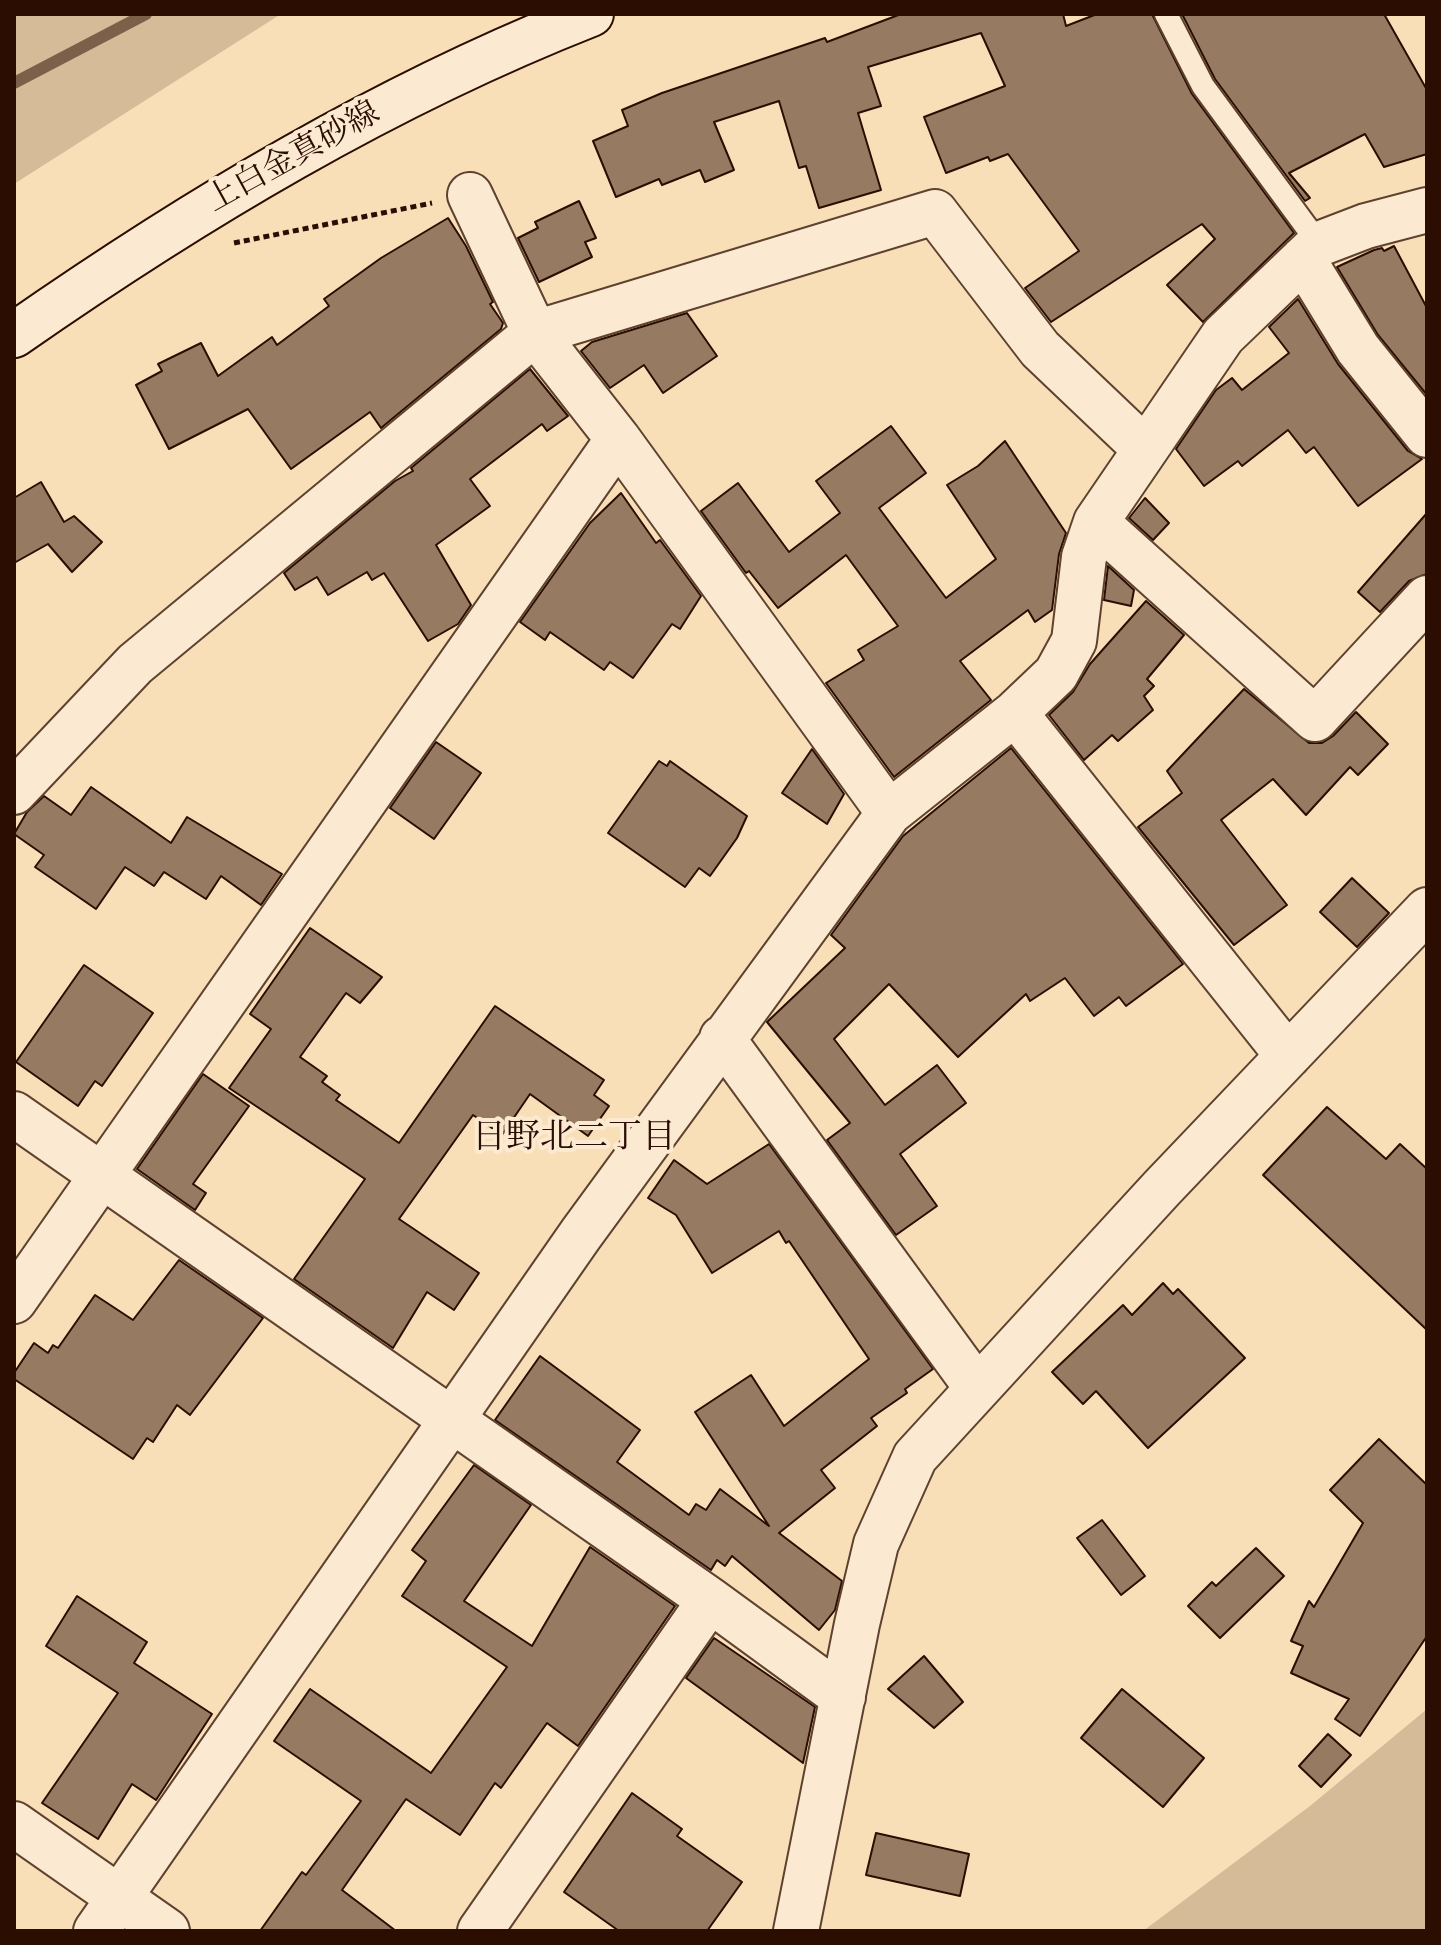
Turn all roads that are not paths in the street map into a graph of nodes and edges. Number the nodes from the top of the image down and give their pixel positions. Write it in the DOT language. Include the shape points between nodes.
graph roads {
  1 [pos="591,14"];
  2 [pos="1166,14"];
  3 [pos="470,195"];
  4 [pos="1427,210"];
  5 [pos="1311,252"];
  6 [pos="535,333"];
  7 [pos="14,335"];
  8 [pos="1427,435"];
  9 [pos="618,439"];
  10 [pos="1144,448"];
  11 [pos="1096,522"];
  12 [pos="1427,598"];
  13 [pos="1015,713"];
  14 [pos="14,792"];
  15 [pos="889,813"];
  16 [pos="1427,910"];
  17 [pos="722,1038"];
  18 [pos="1288,1056"];
  19 [pos="14,1114"];
  20 [pos="102,1174"];
  21 [pos="14,1301"];
  22 [pos="977,1388"];
  23 [pos="453,1422"];
  24 [pos="710,1600"];
  25 [pos="843,1697"];
  26 [pos="14,1824"];
  27 [pos="108,1914"];
  28 [pos="167,1931"];
  29 [pos="480,1931"];
  30 [pos="796,1931"];
  1 -- 7 [label="street, 上白金真砂線" via="366,116 146,243"];
  2 -- 5 [label="lane" via="1203,86"];
  3 -- 6 [label="street"];
  4 -- 5 [label="street" via="1366,226"];
  5 -- 8 [label="street" via="1358,349"];
  5 -- 10 [label="street" via="1223,336"];
  6 -- 9 [label="street"];
  6 -- 10 [label="street" via="935,212 1040,349"];
  6 -- 14 [label="street" via="135,664"];
  9 -- 15 [label="street"];
  9 -- 20 [label="street"];
  10 -- 11 [label="street"];
  11 -- 12 [label="street" via="1315,719"];
  11 -- 13 [label="street" via="1084,557 1074,641 1056,674"];
  13 -- 15 [label="street"];
  13 -- 18 [label="street"];
  15 -- 17 [label="street"];
  16 -- 18 [label="street"];
  17 -- 22 [label="street"];
  17 -- 23 [label="street"];
  18 -- 22 [label="street"];
  19 -- 20 [label="street"];
  20 -- 21 [label="street"];
  20 -- 23 [label="street"];
  22 -- 25 [label="street" via="915,1457 876,1544"];
  23 -- 24 [label="street"];
  23 -- 27 [label="street"];
  24 -- 25 [label="street"];
  24 -- 29 [label="street"];
  25 -- 30 [label="street"];
  26 -- 27 [label="street"];
  27 -- 28 [label="street"];
}
